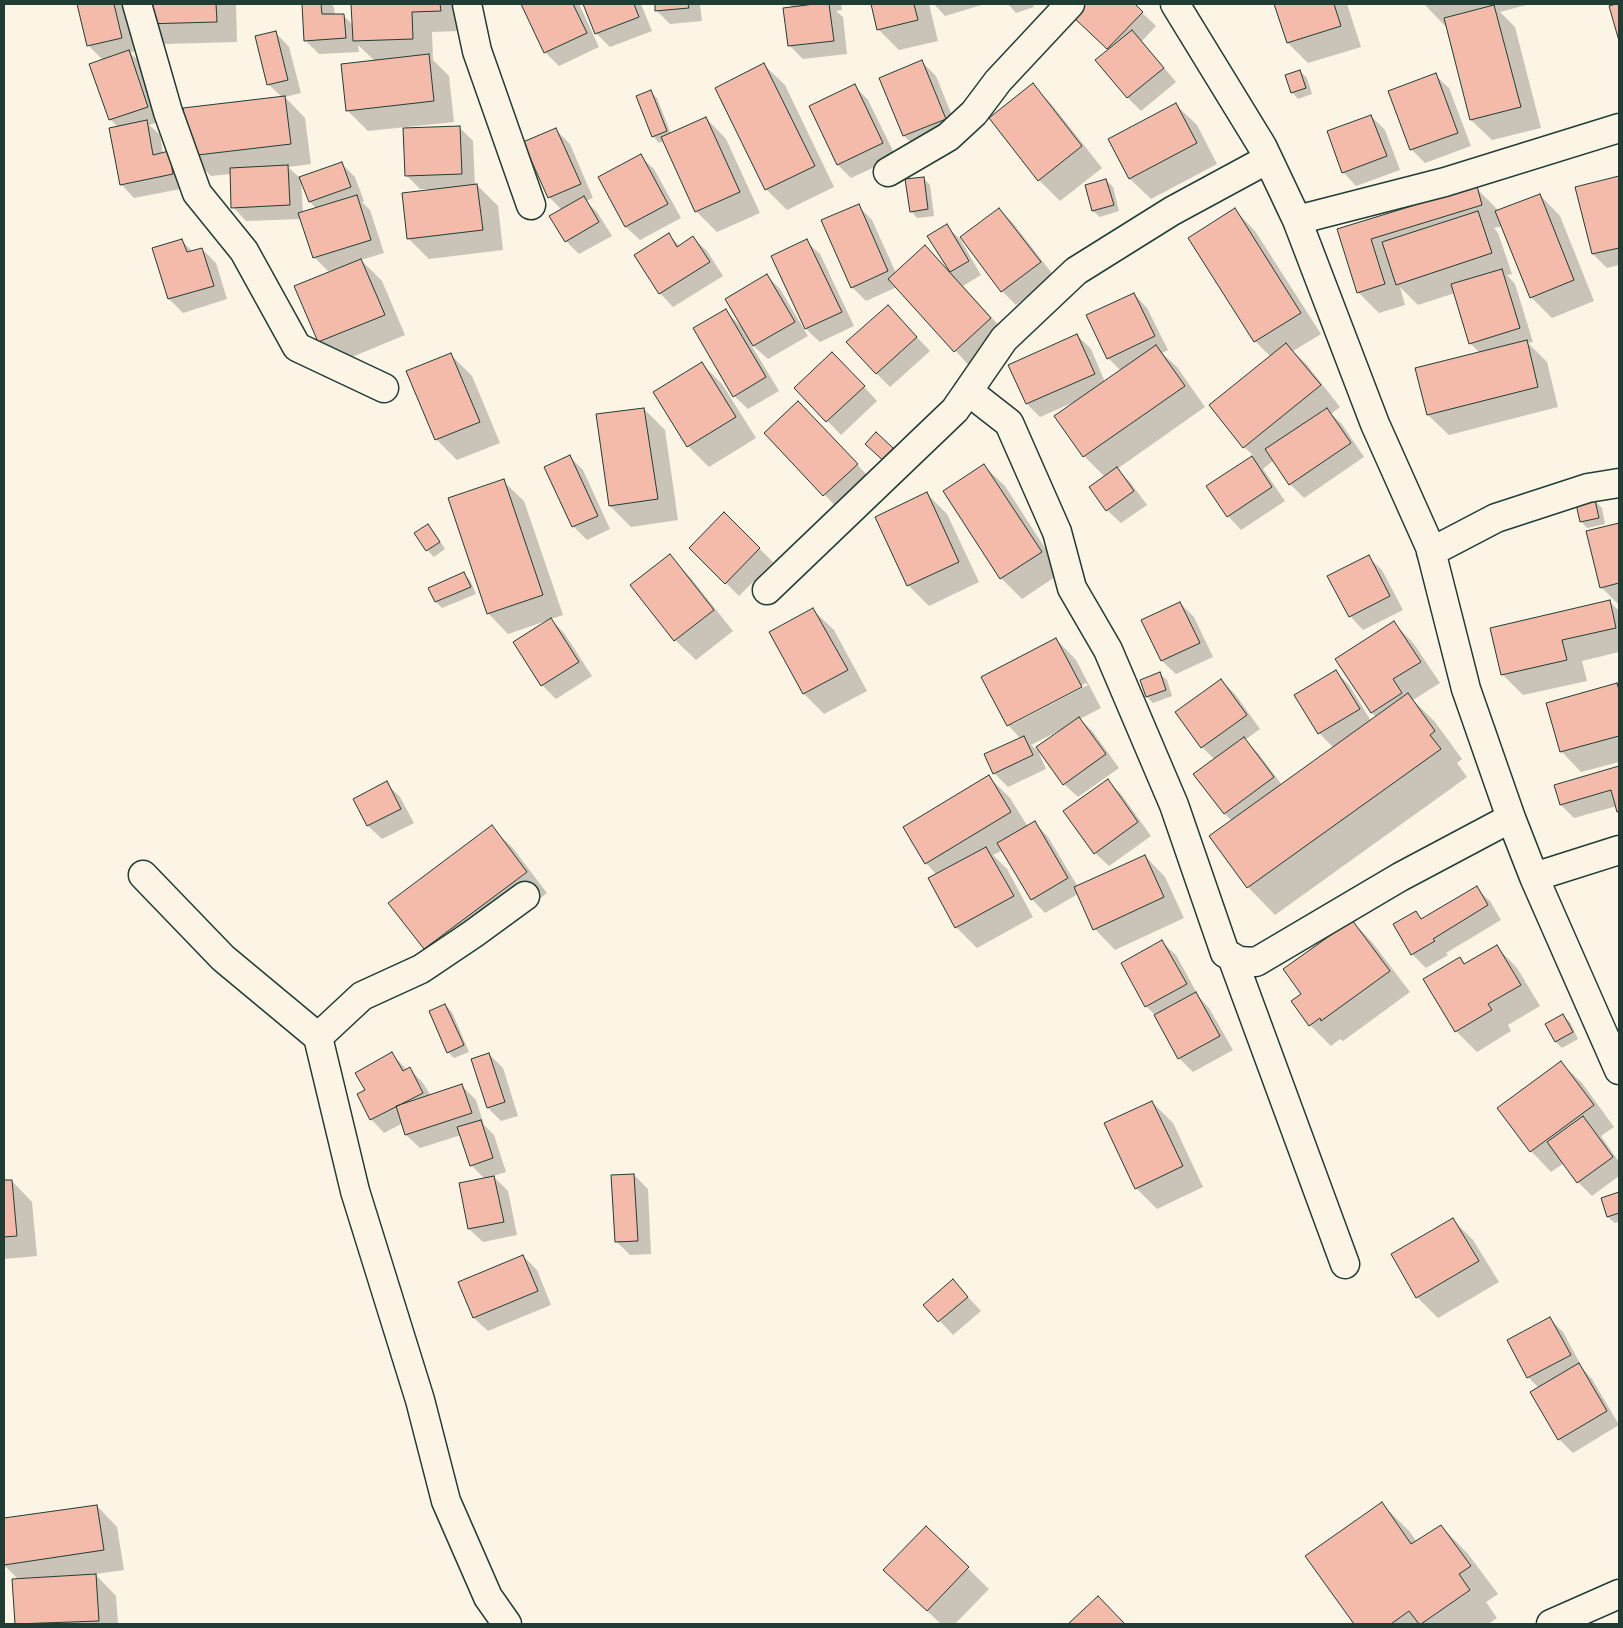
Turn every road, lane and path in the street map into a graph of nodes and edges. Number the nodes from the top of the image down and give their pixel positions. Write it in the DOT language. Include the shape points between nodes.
graph roads {
  1 [pos="137,4"];
  2 [pos="467,4"];
  3 [pos="1070,4"];
  4 [pos="1174,4"];
  5 [pos="1619,128"];
  6 [pos="1268,159"];
  7 [pos="888,172"];
  8 [pos="531,205"];
  9 [pos="1297,220"];
  10 [pos="384,388"];
  11 [pos="968,392"];
  12 [pos="1619,484"];
  13 [pos="1431,552"];
  14 [pos="767,590"];
  15 [pos="1511,818"];
  16 [pos="1619,850"];
  17 [pos="143,875"];
  18 [pos="1534,876"];
  19 [pos="525,896"];
  20 [pos="1232,957"];
  21 [pos="318,1036"];
  22 [pos="1619,1070"];
  23 [pos="1345,1264"];
  24 [pos="1619,1594"];
  25 [pos="507,1624"];
  26 [pos="1551,1624"];
  1 -- 10 [label="street" via="168,112 197,193 244,251 297,347"];
  2 -- 8 [label="street" via="477,51"];
  3 -- 7 [label="street" via="998,81 974,113 948,137"];
  4 -- 6 [label="street"];
  5 -- 9 [label="street" via="1445,182"];
  6 -- 9 [label="street"];
  6 -- 11 [label="street" via="1172,211 1076,271 1004,340"];
  9 -- 13 [label="street" via="1375,424"];
  11 -- 14 [label="street" via="955,410"];
  11 -- 20 [label="street" via="1009,423 1057,532 1072,588 1108,650 1174,805 1225,953"];
  12 -- 13 [label="street" via="1588,488 1496,518"];
  13 -- 15 [label="street" via="1466,689"];
  15 -- 18 [label="street"];
  15 -- 20 [label="street" via="1400,877 1256,962"];
  16 -- 18 [label="street"];
  17 -- 21 [label="street" via="223,958"];
  18 -- 22 [label="street"];
  19 -- 21 [label="street" via="421,969 362,996"];
  20 -- 23 [label="street"];
  21 -- 25 [label="street" via="355,1190 420,1400 446,1501 488,1596"];
  24 -- 26 [label="street"];
}
